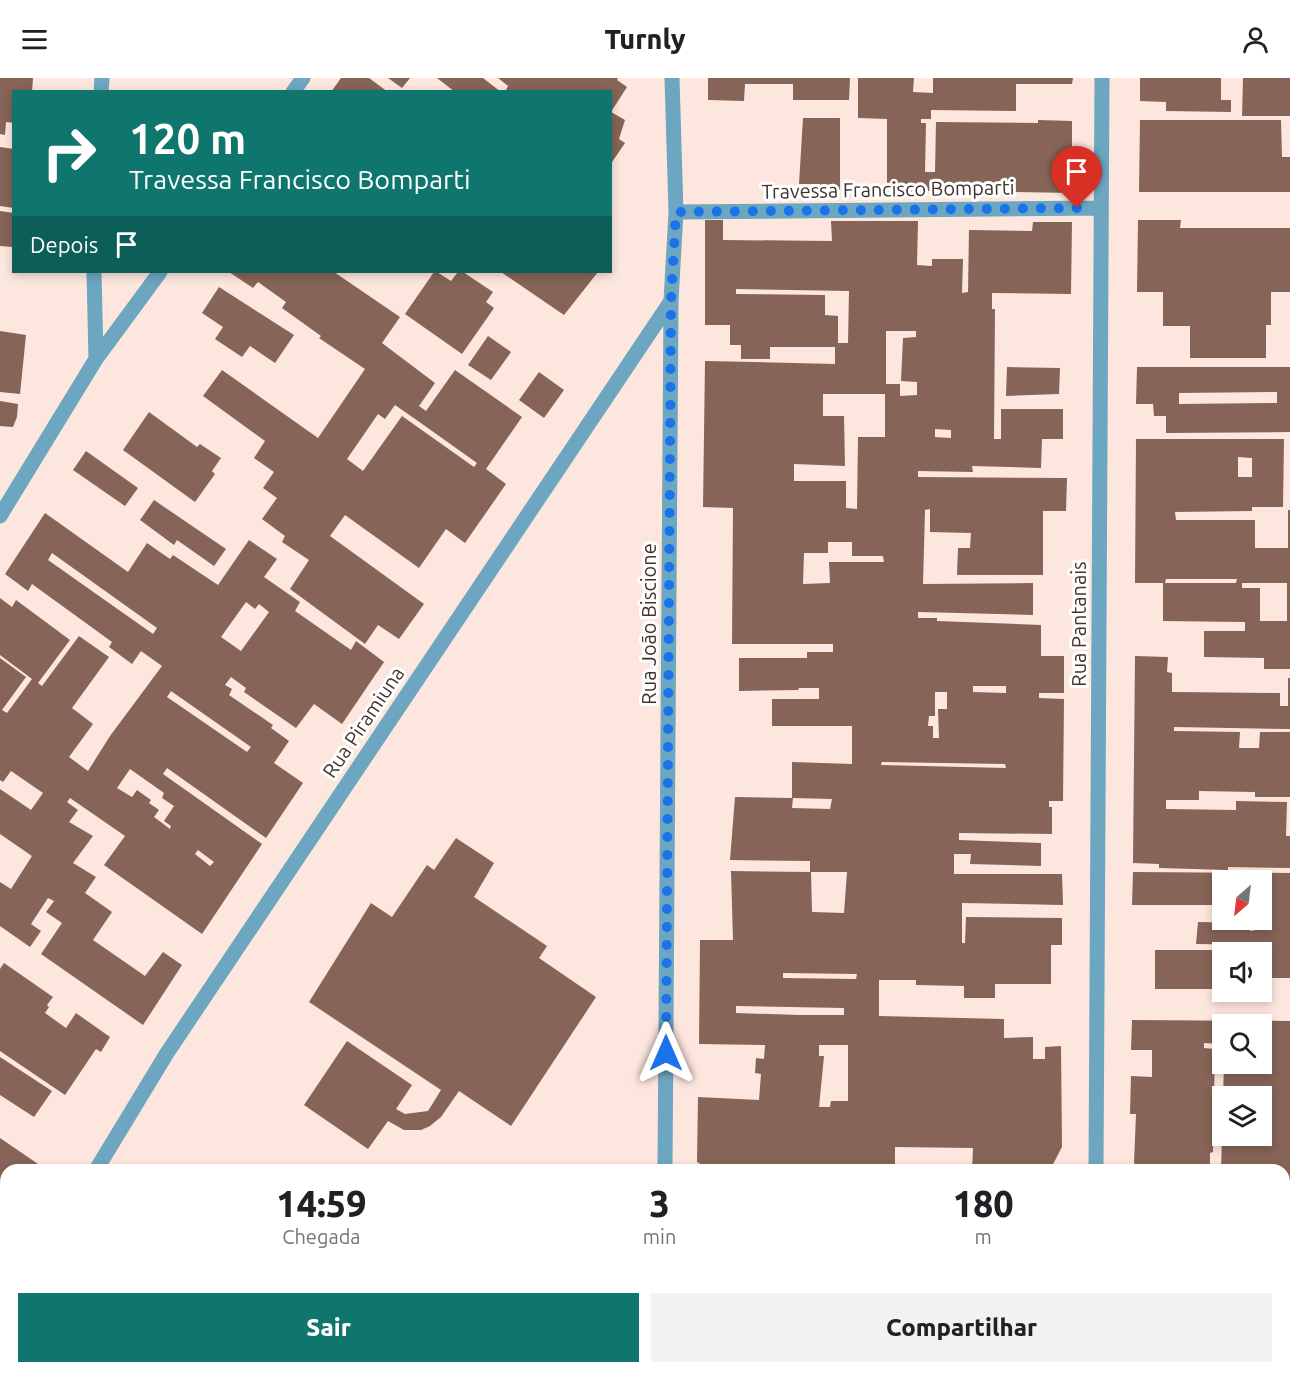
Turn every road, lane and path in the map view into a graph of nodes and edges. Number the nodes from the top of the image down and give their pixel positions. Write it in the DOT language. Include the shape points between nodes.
graph roads {
  1 [pos="672,78"];
  2 [pos="1102,78"];
  3 [pos="1100,208"];
  4 [pos="676,212"];
  5 [pos="94,273"];
  6 [pos="159,273"];
  7 [pos="671,301"];
  8 [pos="96,359"];
  9 [pos="0,516"];
  10 [pos="100,1164"];
  11 [pos="665,1164"];
  12 [pos="1096,1164"];
  1 -- 4 [label="street, Rua João Biscione"];
  2 -- 3 [label="street, Rua Pantanais"];
  3 -- 4 [label="street, Travessa Francisco Bomparti"];
  3 -- 12 [label="street, Rua Pantanais"];
  4 -- 7 [label="street, Rua João Biscione"];
  5 -- 8 [label="street"];
  6 -- 8 [label="street"];
  7 -- 10 [label="street, Rua Piramiuna" via="167,1053"];
  7 -- 11 [label="street, Rua João Biscione"];
  8 -- 9 [label="street"];
}
